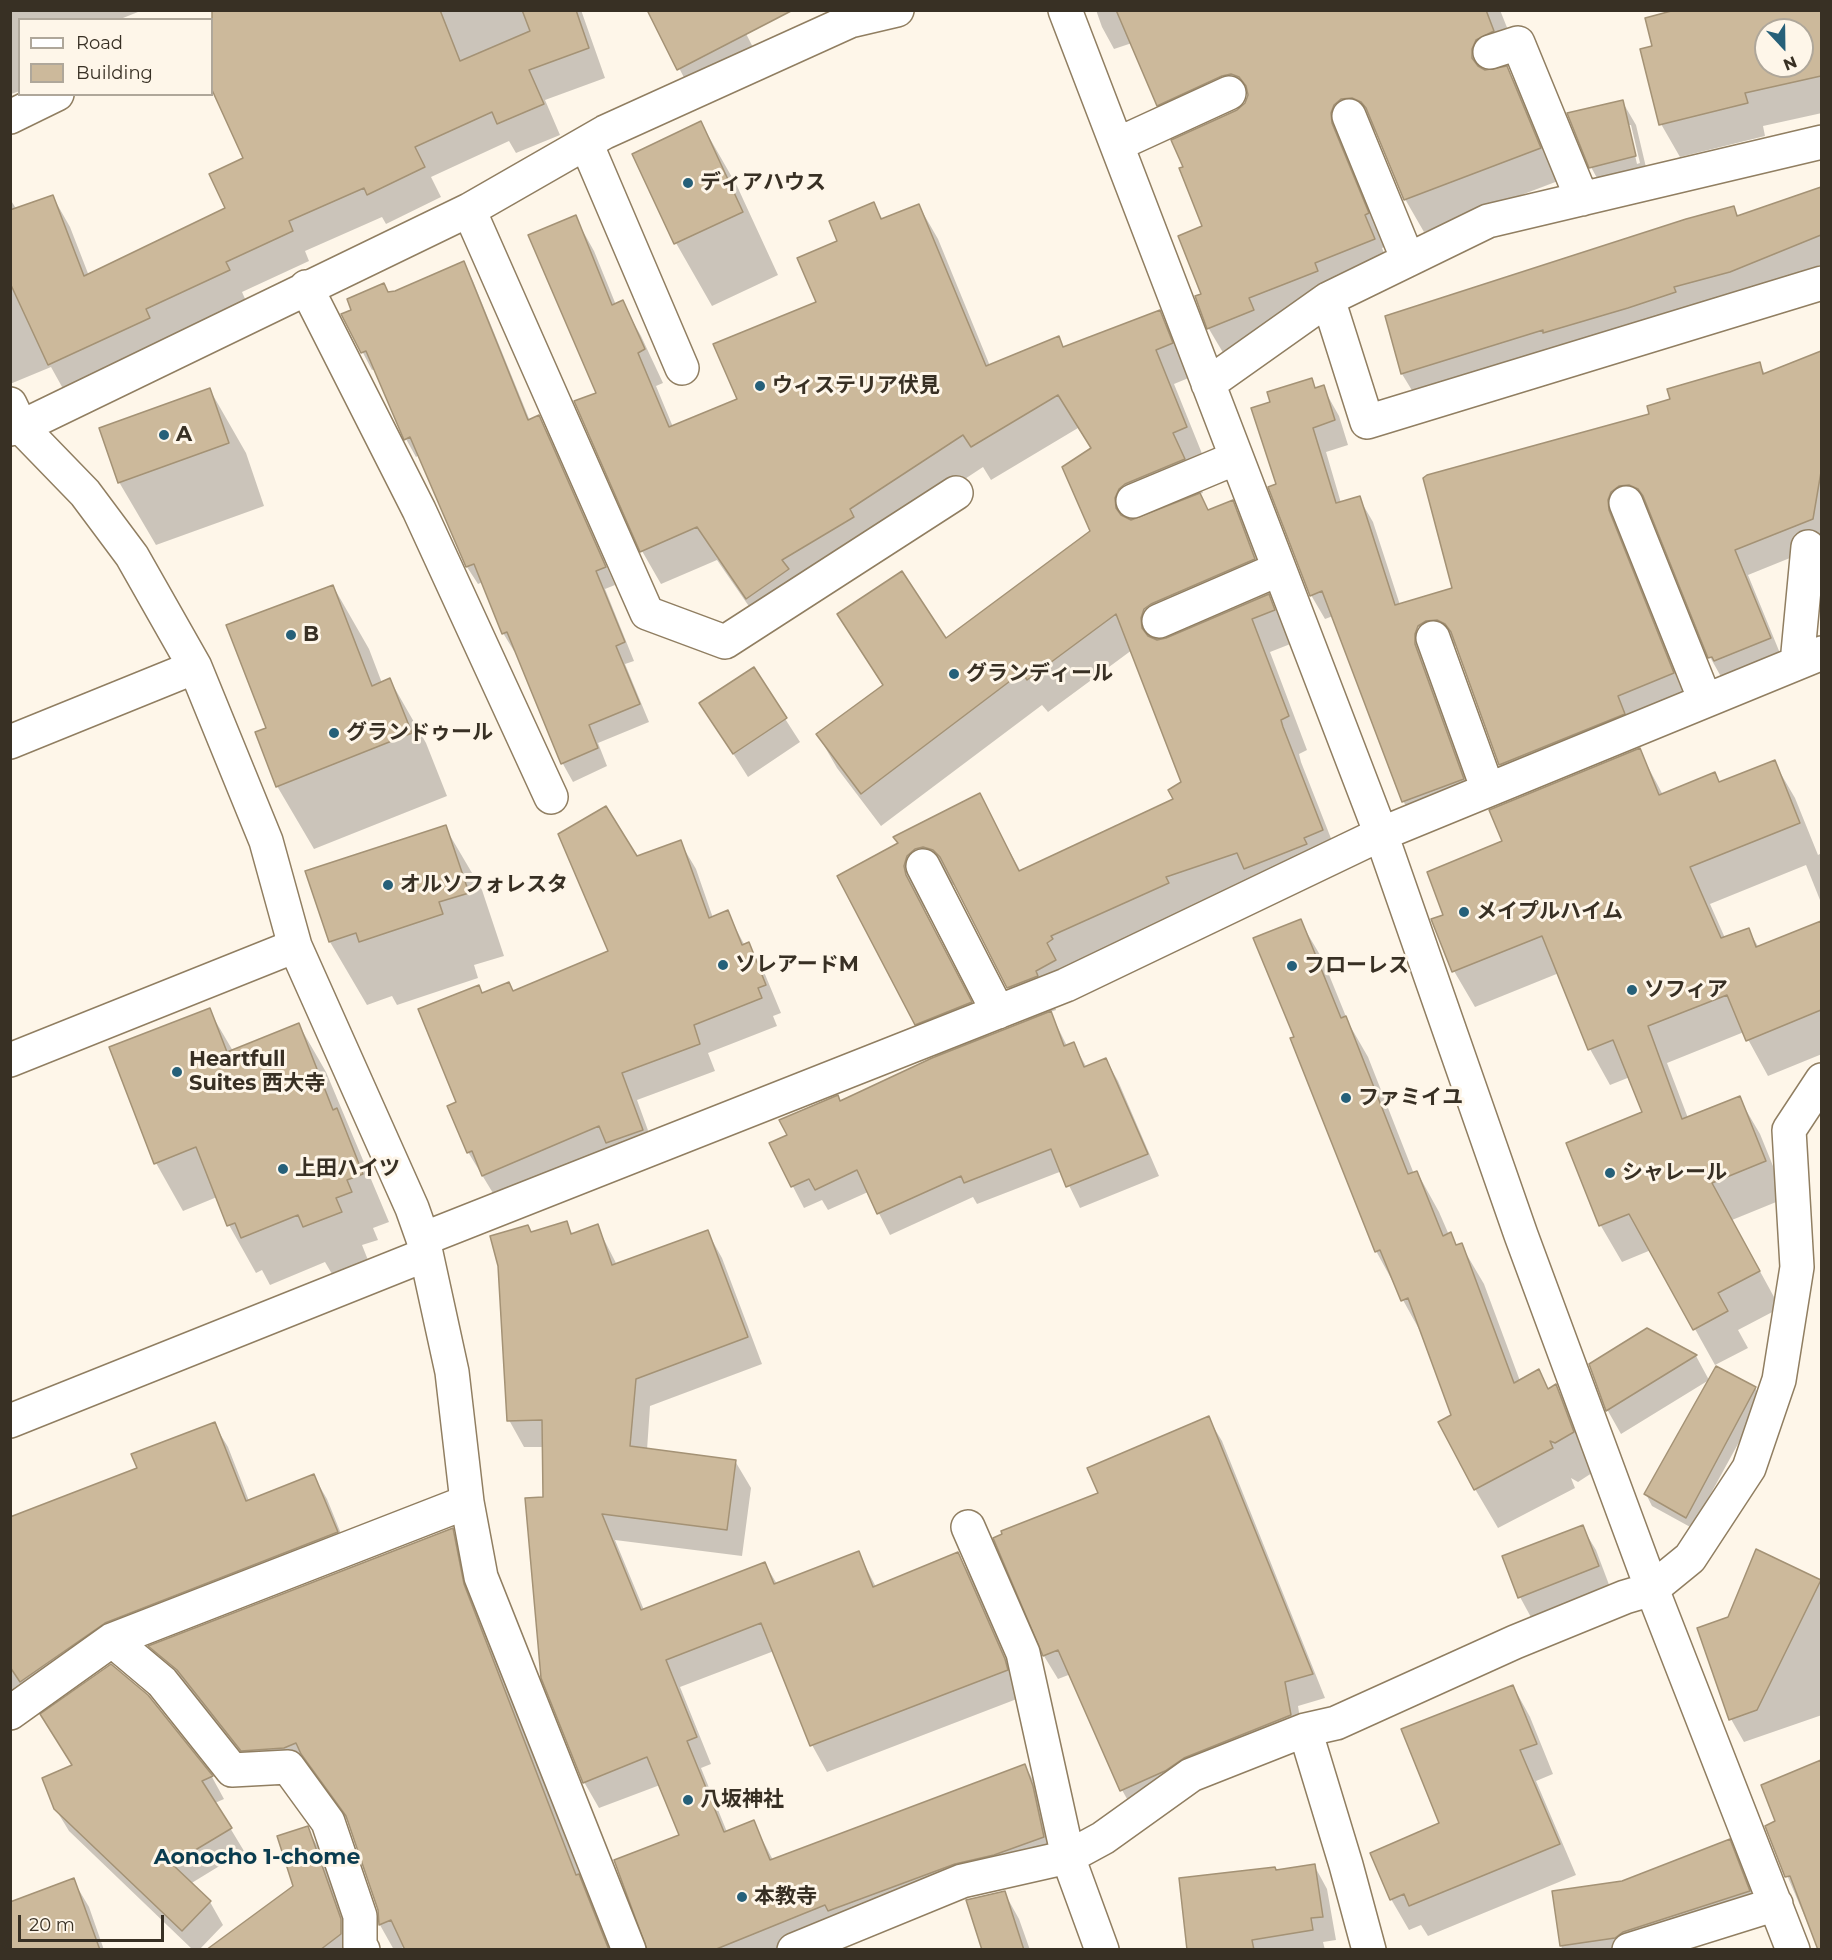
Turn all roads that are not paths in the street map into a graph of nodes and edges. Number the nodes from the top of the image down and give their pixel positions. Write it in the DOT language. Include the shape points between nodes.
graph roads {
  1 [pos="897,10"];
  2 [pos="1065,10"];
  3 [pos="1490,52"];
  4 [pos="1229,93"];
  5 [pos="53,96"];
  6 [pos="1348,116"];
  7 [pos="10,117"];
  8 [pos="1821,142"];
  9 [pos="586,143"];
  10 [pos="1118,144"];
  11 [pos="1582,199"];
  12 [pos="469,210"];
  13 [pos="1407,261"];
  14 [pos="1821,282"];
  15 [pos="306,287"];
  16 [pos="1328,299"];
  17 [pos="682,368"];
  18 [pos="1208,384"];
  19 [pos="14,420"];
  20 [pos="1236,458"];
  21 [pos="956,493"];
  22 [pos="1133,501"];
  23 [pos="1626,502"];
  24 [pos="1808,547"];
  25 [pos="1279,569"];
  26 [pos="1159,621"];
  27 [pos="1433,638"];
  28 [pos="1809,658"];
  29 [pos="195,667"];
  30 [pos="1705,700"];
  31 [pos="10,742"];
  32 [pos="1488,790"];
  33 [pos="551,797"];
  34 [pos="1381,834"];
  35 [pos="923,866"];
  36 [pos="295,946"];
  37 [pos="998,1012"];
  38 [pos="10,1060"];
  39 [pos="1821,1080"];
  40 [pos="424,1247"];
  41 [pos="10,1421"];
  42 [pos="467,1502"];
  43 [pos="968,1527"];
  44 [pos="1652,1589"];
  45 [pos="112,1640"];
  46 [pos="10,1713"];
  47 [pos="1305,1730"];
  48 [pos="1068,1857"];
  49 [pos="1776,1904"];
  50 [pos="363,1950"];
  51 [pos="630,1950"];
  52 [pos="794,1950"];
  53 [pos="1102,1950"];
  54 [pos="1369,1950"];
  55 [pos="1629,1950"];
  56 [pos="1793,1950"];
  1 -- 9 [label="street" via="850,21"];
  2 -- 10 [label="street"];
  3 -- 11 [label="street" via="1518,43"];
  4 -- 10 [label="street"];
  5 -- 7 [label="street"];
  6 -- 13 [label="street"];
  8 -- 11 [label="street"];
  9 -- 12 [label="street"];
  9 -- 17 [label="street"];
  10 -- 18 [label="street"];
  11 -- 13 [label="street" via="1488,221"];
  12 -- 15 [label="street"];
  12 -- 21 [label="street" via="647,613 725,642"];
  13 -- 16 [label="street"];
  14 -- 16 [label="street" via="1367,422"];
  15 -- 19 [label="street"];
  15 -- 33 [label="street" via="419,510"];
  16 -- 18 [label="street"];
  18 -- 20 [label="street"];
  19 -- 29 [label="street" via="85,493 132,556"];
  20 -- 22 [label="street"];
  20 -- 25 [label="street"];
  23 -- 30 [label="street"];
  24 -- 28 [label="street"];
  25 -- 26 [label="street"];
  25 -- 34 [label="street"];
  27 -- 32 [label="street"];
  28 -- 30 [label="street"];
  29 -- 31 [label="street"];
  29 -- 36 [label="street" via="266,841"];
  30 -- 32 [label="street"];
  32 -- 34 [label="street"];
  34 -- 37 [label="street" via="1066,985"];
  34 -- 44 [label="street" via="1521,1235"];
  35 -- 37 [label="street"];
  36 -- 38 [label="street"];
  36 -- 40 [label="street" via="412,1208"];
  37 -- 40 [label="street"];
  39 -- 44 [label="street" via="1789,1130 1797,1267 1779,1380 1749,1468 1690,1558"];
  40 -- 41 [label="street"];
  40 -- 42 [label="street" via="452,1372"];
  42 -- 45 [label="street"];
  42 -- 51 [label="street" via="481,1577"];
  43 -- 48 [label="street" via="1023,1653"];
  44 -- 47 [label="street" via="1515,1642 1336,1723"];
  44 -- 49 [label="street"];
  45 -- 46 [label="street"];
  45 -- 50 [label="street" via="162,1682 232,1770 288,1767 328,1822 360,1916"];
  47 -- 48 [label="street" via="1191,1775 1103,1838"];
  47 -- 54 [label="street"];
  48 -- 52 [label="street" via="962,1881"];
  48 -- 53 [label="street"];
  49 -- 55 [label="street"];
  49 -- 56 [label="street"];
}
